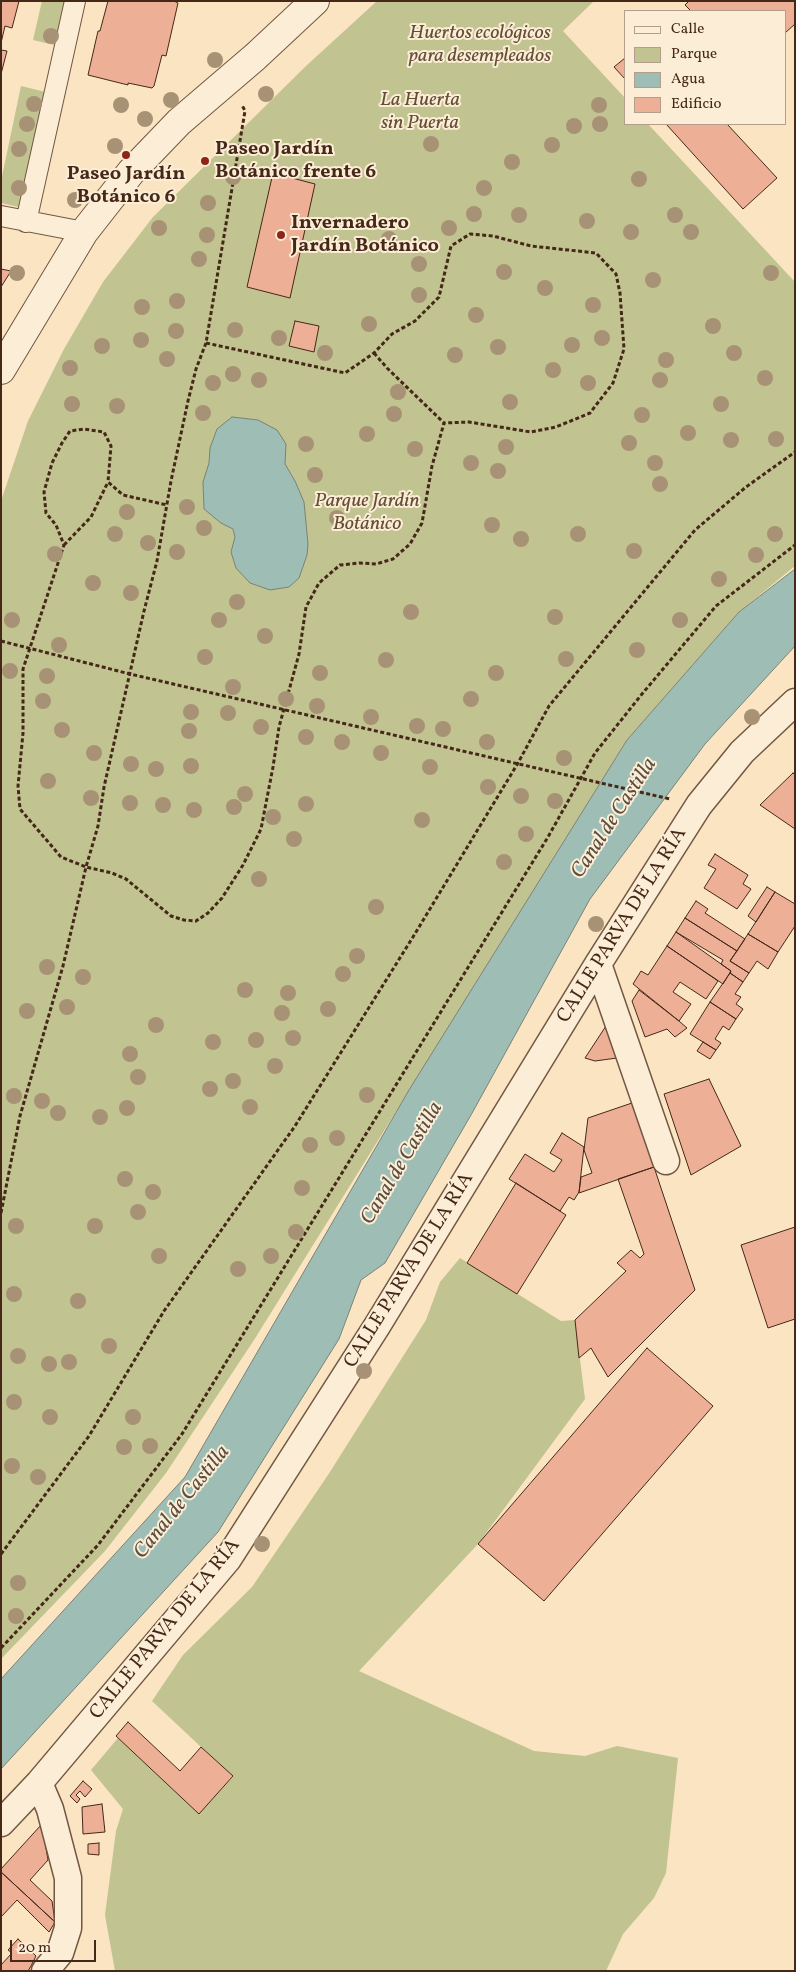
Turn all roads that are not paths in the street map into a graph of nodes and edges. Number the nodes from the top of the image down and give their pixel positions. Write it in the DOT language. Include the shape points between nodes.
graph roads {
  1 [pos="76,1"];
  2 [pos="315,1"];
  3 [pos="1,216"];
  4 [pos="26,222"];
  5 [pos="84,232"];
  6 [pos="1,370"];
  7 [pos="795,702"];
  8 [pos="598,964"];
  9 [pos="666,1162"];
  10 [pos="39,1783"];
  11 [pos="1,1823"];
  12 [pos="45,1971"];
  1 -- 4 [label="street"];
  2 -- 5 [label="street" via="179,122 131,172"];
  3 -- 4 [label="street"];
  4 -- 5 [label="street"];
  5 -- 6 [label="street"];
  7 -- 8 [label="street, CALLE PARVA DE LA RÍA" via="742,752 699,805"];
  8 -- 9 [label="street"];
  8 -- 10 [label="street, CALLE PARVA DE LA RÍA" via="377,1326 228,1559"];
  10 -- 11 [label="street, CALLE PARVA DE LA RÍA"];
  10 -- 12 [label="street" via="50,1809 68,1878 68,1928 60,1953"];
}
